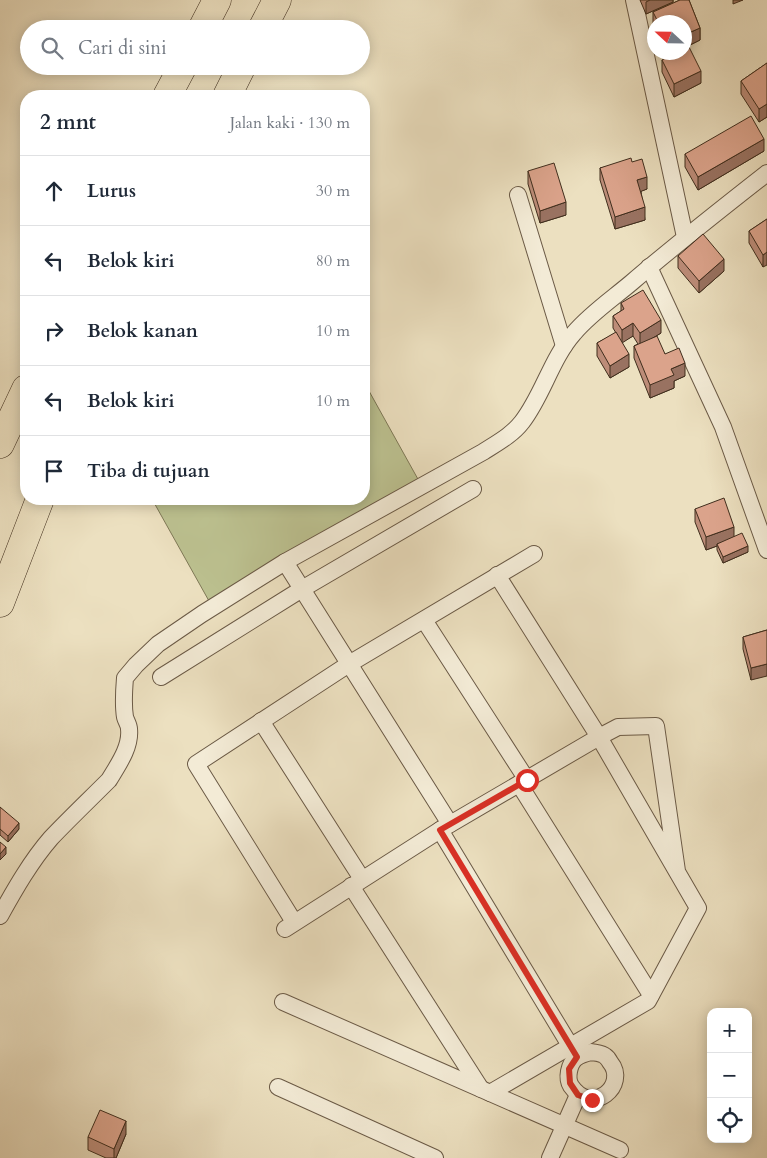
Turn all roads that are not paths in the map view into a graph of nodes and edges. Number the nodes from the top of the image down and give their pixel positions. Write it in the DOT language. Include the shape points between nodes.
graph roads {
  1 [pos="217,0"];
  2 [pos="277,0"];
  3 [pos="634,0"];
  4 [pos="207,20"];
  5 [pos="267,20"];
  6 [pos="178,75"];
  7 [pos="238,75"];
  8 [pos="170,90"];
  9 [pos="230,90"];
  10 [pos="767,173"];
  11 [pos="518,195"];
  12 [pos="685,237"];
  13 [pos="649,267"];
  14 [pos="564,346"];
  15 [pos="20,402"];
  16 [pos="0,444"];
  17 [pos="473,489"];
  18 [pos="38,505"];
  19 [pos="767,550"];
  20 [pos="534,554"];
  21 [pos="285,562"];
  22 [pos="497,575"];
  23 [pos="302,589"];
  24 [pos="0,603"];
  25 [pos="424,620"];
  26 [pos="349,664"];
  27 [pos="161,677"];
  28 [pos="261,721"];
  29 [pos="599,737"];
  30 [pos="523,782"];
  31 [pos="445,827"];
  32 [pos="677,871"];
  33 [pos="357,882"];
  34 [pos="0,916"];
  35 [pos="651,995"];
  36 [pos="283,1002"];
  37 [pos="573,1051"];
  38 [pos="278,1087"];
  39 [pos="485,1091"];
  40 [pos="578,1095"];
  41 [pos="564,1126"];
  42 [pos="620,1150"];
  43 [pos="435,1158"];
  44 [pos="550,1158"];
  1 -- 4 [label="highway"];
  2 -- 5 [label="highway"];
  3 -- 12 [label="street"];
  6 -- 8 [label="highway"];
  7 -- 9 [label="highway"];
  10 -- 12 [label="street"];
  11 -- 14 [label="street"];
  12 -- 13 [label="street"];
  13 -- 14 [label="street" via="573,333"];
  13 -- 19 [label="street" via="724,428"];
  14 -- 21 [label="street" via="530,410 510,434"];
  15 -- 16 [label="highway"];
  17 -- 23 [label="street"];
  18 -- 24 [label="highway"];
  20 -- 22 [label="street"];
  21 -- 23 [label="street"];
  21 -- 34 [label="street" via="158,644 136,665 124,683 125,716 129,728 123,756 109,780 50,839"];
  22 -- 25 [label="street"];
  22 -- 29 [label="street"];
  23 -- 26 [label="street"];
  23 -- 27 [label="street"];
  25 -- 26 [label="street"];
  25 -- 30 [label="street"];
  26 -- 28 [label="street"];
  26 -- 31 [label="street"];
  28 -- 33 [label="street"];
  28 -- 33 [label="street" via="196,764 289,926"];
  29 -- 30 [label="street"];
  29 -- 32 [label="street"];
  29 -- 32 [label="street" via="618,727 656,726"];
  30 -- 31 [label="street"];
  30 -- 35 [label="street"];
  31 -- 33 [label="street"];
  31 -- 37 [label="street"];
  32 -- 35 [label="street" via="698,908"];
  33 -- 39 [label="street"];
  35 -- 37 [label="street"];
  36 -- 39 [label="street"];
  37 -- 39 [label="street"];
  37 -- 40 [label="street" via="570,1083"];
  37 -- 40 [label="street" via="605,1056 614,1067 615,1075 615,1082 606,1095 592,1100"];
  38 -- 43 [label="street"];
  39 -- 41 [label="street"];
  40 -- 41 [label="street"];
  41 -- 42 [label="street"];
  41 -- 44 [label="street"];
}
